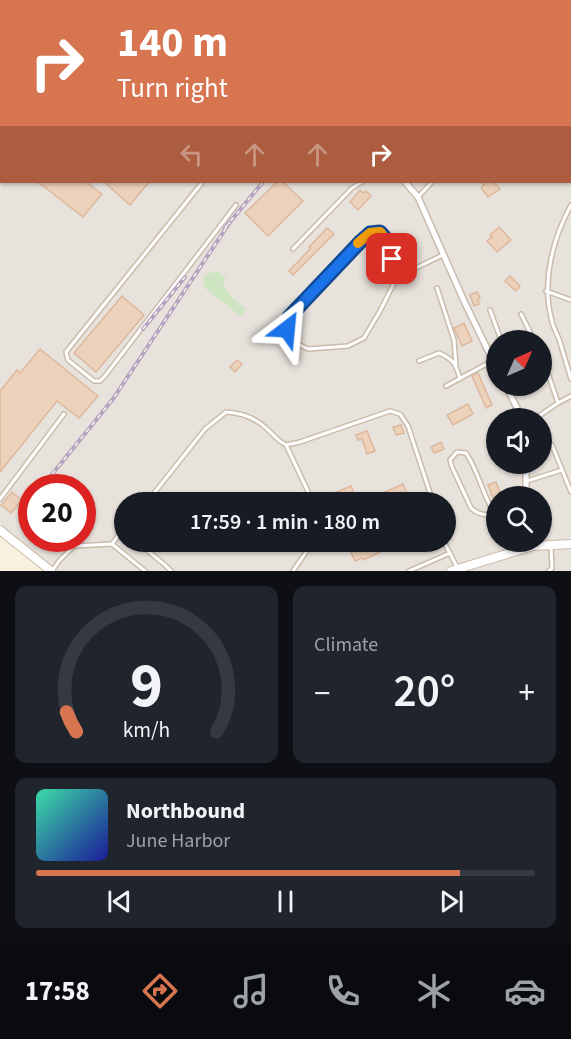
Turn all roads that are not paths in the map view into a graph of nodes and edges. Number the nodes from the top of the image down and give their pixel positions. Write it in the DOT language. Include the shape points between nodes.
graph roads {
  1 [pos="360,183"];
  2 [pos="408,183"];
  3 [pos="431,183"];
  4 [pos="201,184"];
  5 [pos="418,197"];
  6 [pos="236,205"];
  7 [pos="571,206"];
  8 [pos="293,249"];
  9 [pos="445,255"];
  10 [pos="397,277"];
  11 [pos="436,288"];
  12 [pos="546,291"];
  13 [pos="571,300"];
  14 [pos="489,310"];
  15 [pos="521,314"];
  16 [pos="497,330"];
  17 [pos="529,330"];
  18 [pos="486,343"];
  19 [pos="419,361"];
  20 [pos="486,361"];
  21 [pos="456,366"];
  22 [pos="460,378"];
  23 [pos="571,379"];
  24 [pos="552,385"];
  25 [pos="446,386"];
  26 [pos="571,396"];
  27 [pos="558,403"];
  28 [pos="551,408"];
  29 [pos="64,414"];
  30 [pos="286,445"];
  31 [pos="552,445"];
  32 [pos="562,470"];
  33 [pos="527,474"];
  34 [pos="527,481"];
  35 [pos="527,486"];
  36 [pos="155,492"];
  37 [pos="308,492"];
  38 [pos="430,492"];
  39 [pos="571,492"];
  40 [pos="0,499"];
  41 [pos="496,516"];
  42 [pos="0,530"];
  43 [pos="114,542"];
  44 [pos="112,544"];
  45 [pos="571,544"];
  46 [pos="552,545"];
  47 [pos="149,552"];
  48 [pos="306,552"];
  49 [pos="509,552"];
  50 [pos="551,552"];
  51 [pos="450,553"];
  52 [pos="456,570"];
  53 [pos="52,571"];
  54 [pos="145,571"];
  55 [pos="171,571"];
  56 [pos="293,571"];
  57 [pos="409,571"];
  58 [pos="549,571"];
  1 -- 8 [label="lane"];
  2 -- 5 [label="street"];
  3 -- 5 [label="lane"];
  4 -- 6 [label="lane" via="66,351 68,360 93,381 105,376"];
  5 -- 9 [label="street"];
  7 -- 12 [label="lane" via="552,254"];
  9 -- 10 [label="lane"];
  9 -- 18 [label="street"];
  10 -- 10 [label="lane" via="364,338 348,346 308,349 294,342 287,329 289,317 370,233 380,232 387,240"];
  11 -- 21 [label="lane" via="454,340"];
  12 -- 13 [label="lane"];
  12 -- 23 [label="lane" via="551,320"];
  14 -- 16 [label="lane"];
  15 -- 17 [label="lane"];
  19 -- 21 [label="lane" via="439,353"];
  20 -- 22 [label="lane"];
  21 -- 22 [label="lane"];
  22 -- 25 [label="lane"];
  24 -- 27 [label="lane"];
  26 -- 27 [label="lane"];
  27 -- 28 [label="lane"];
  29 -- 40 [label="lane"];
  30 -- 36 [label="lane" via="256,420 226,412 205,429"];
  30 -- 37 [label="lane"];
  30 -- 38 [label="lane" via="390,411 400,414 408,426"];
  31 -- 32 [label="lane"];
  32 -- 34 [label="lane"];
  32 -- 39 [label="lane"];
  33 -- 34 [label="street"];
  34 -- 35 [label="street"];
  41 -- 41 [label="lane" via="472,461 466,453 457,452 450,460 471,508 476,513"];
  42 -- 53 [label="main road"];
  43 -- 44 [label="lane"];
  44 -- 53 [label="lane" via="74,546"];
  44 -- 54 [label="lane"];
  45 -- 46 [label="main road"];
  47 -- 55 [label="lane"];
  48 -- 56 [label="lane"];
  49 -- 52 [label="main road"];
  50 -- 58 [label="lane"];
  51 -- 52 [label="lane"];
  51 -- 57 [label="lane"];
}
